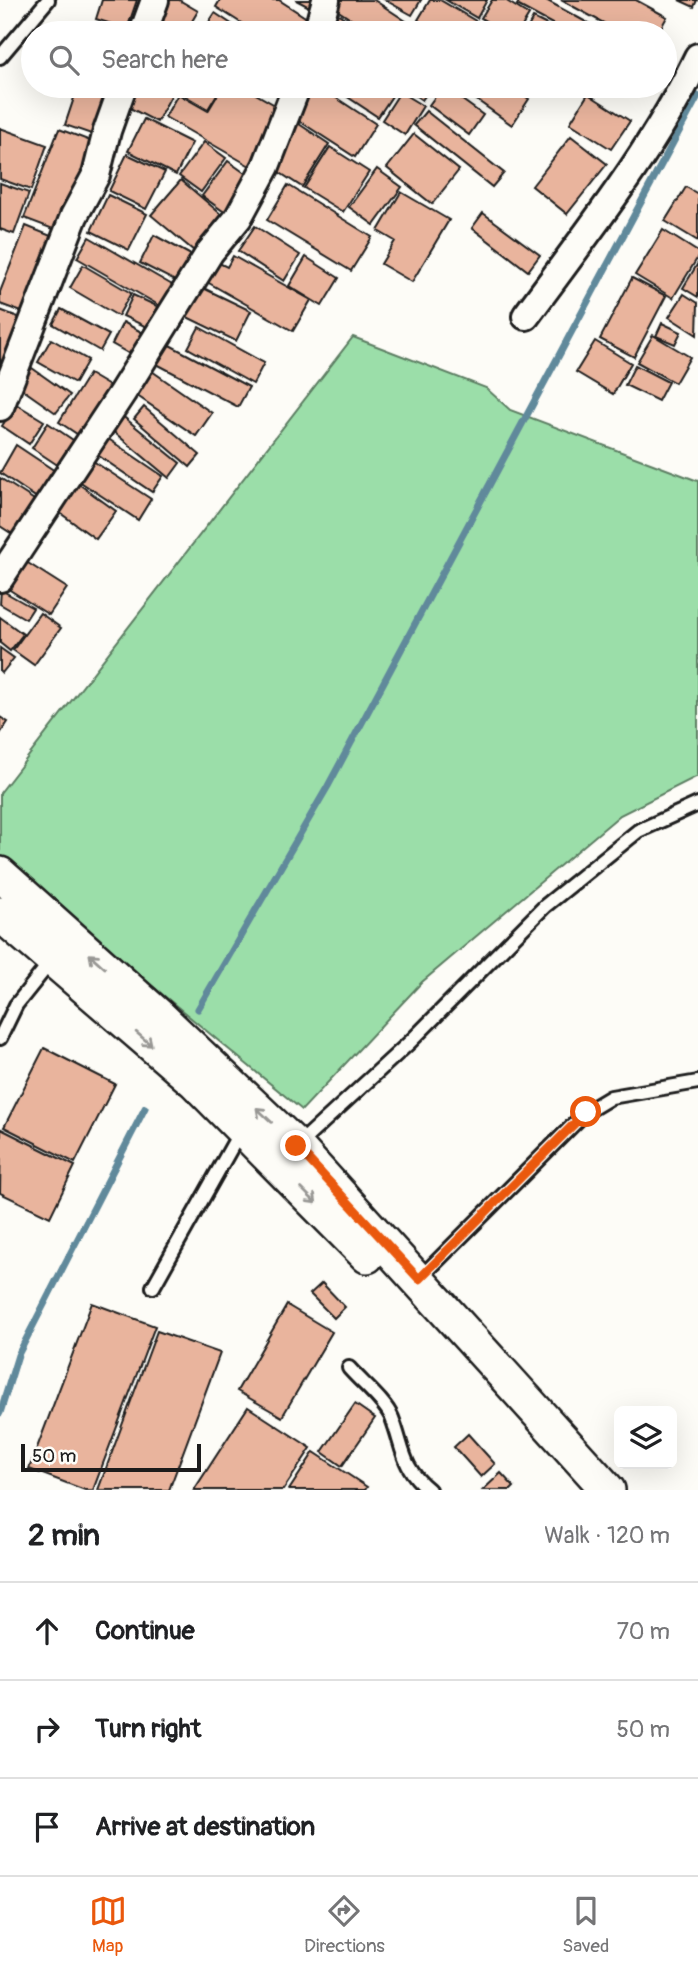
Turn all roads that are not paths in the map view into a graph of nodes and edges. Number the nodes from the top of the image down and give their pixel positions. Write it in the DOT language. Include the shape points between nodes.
graph roads {
  1 [pos="47,0"];
  2 [pos="155,0"];
  3 [pos="326,0"];
  4 [pos="30,21"];
  5 [pos="147,21"];
  6 [pos="320,21"];
  7 [pos="21,32"];
  8 [pos="0,57"];
  9 [pos="698,57"];
  10 [pos="677,97"];
  11 [pos="119,98"];
  12 [pos="292,98"];
  13 [pos="676,98"];
  14 [pos="526,316"];
  15 [pos="0,407"];
  16 [pos="0,578"];
  17 [pos="698,804"];
  18 [pos="0,874"];
  19 [pos="0,914"];
  20 [pos="52,960"];
  21 [pos="0,1038"];
  22 [pos="698,1082"];
  23 [pos="242,1129"];
  24 [pos="296,1146"];
  25 [pos="419,1279"];
  26 [pos="153,1287"];
  27 [pos="349,1368"];
  28 [pos="429,1490"];
  29 [pos="585,1490"];
  30 [pos="608,1490"];
  1 -- 4 [label="lane"];
  2 -- 5 [label="street"];
  3 -- 6 [label="street"];
  7 -- 8 [label="lane"];
  9 -- 10 [label="street"];
  11 -- 15 [label="street" via="96,176 74,216"];
  12 -- 16 [label="street" via="266,166 238,218 210,251"];
  13 -- 14 [label="street" via="592,227"];
  17 -- 24 [label="lane" via="638,831 545,906 410,1042"];
  24 -- 18 [label="street, one-way"];
  19 -- 20 [label="street"];
  20 -- 21 [label="lane" via="16,1004"];
  20 -- 23 [label="street, one-way" via="194,1081"];
  22 -- 25 [label="lane" via="611,1097 586,1112"];
  23 -- 26 [label="lane"];
  23 -- 29 [label="street, one-way" via="440,1332"];
  24 -- 25 [label="street"];
  25 -- 30 [label="street"];
  27 -- 28 [label="lane" via="391,1416 401,1453 415,1478"];
}
